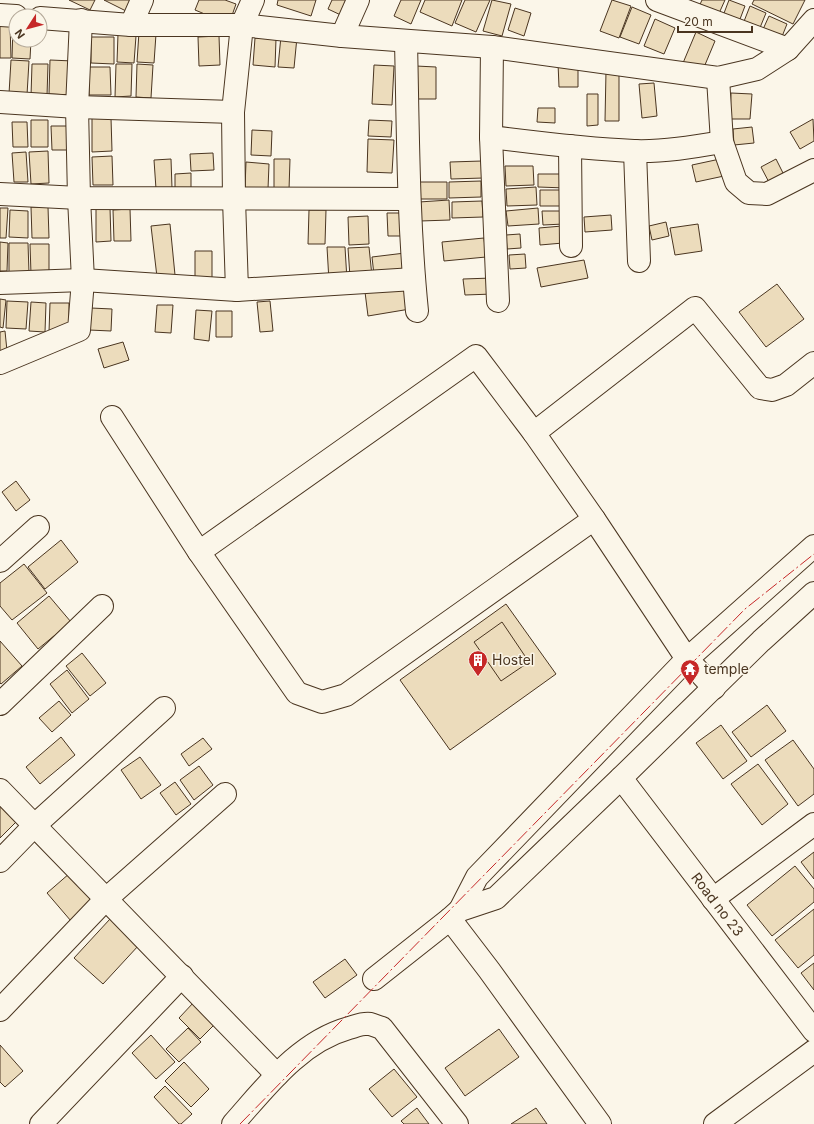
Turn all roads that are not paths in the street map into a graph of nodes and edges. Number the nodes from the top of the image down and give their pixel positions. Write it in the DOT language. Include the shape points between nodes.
graph roads {
  1 [pos="142,0"];
  2 [pos="253,0"];
  3 [pos="358,0"];
  4 [pos="657,0"];
  5 [pos="48,18"];
  6 [pos="81,20"];
  7 [pos="814,20"];
  8 [pos="131,25"];
  9 [pos="242,25"];
  10 [pos="342,36"];
  11 [pos="406,41"];
  12 [pos="492,47"];
  13 [pos="788,49"];
  14 [pos="718,78"];
  15 [pos="0,102"];
  16 [pos="77,107"];
  17 [pos="233,112"];
  18 [pos="491,138"];
  19 [pos="722,142"];
  20 [pos="570,146"];
  21 [pos="635,151"];
  22 [pos="814,170"];
  23 [pos="0,194"];
  24 [pos="79,198"];
  25 [pos="234,198"];
  26 [pos="409,199"];
  27 [pos="571,246"];
  28 [pos="639,261"];
  29 [pos="414,279"];
  30 [pos="83,280"];
  31 [pos="0,283"];
  32 [pos="237,290"];
  33 [pos="498,301"];
  34 [pos="417,312"];
  35 [pos="0,363"];
  36 [pos="814,364"];
  37 [pos="112,417"];
  38 [pos="534,434"];
  39 [pos="594,519"];
  40 [pos="38,527"];
  41 [pos="814,546"];
  42 [pos="199,552"];
  43 [pos="0,561"];
  44 [pos="814,593"];
  45 [pos="102,606"];
  46 [pos="687,659"];
  47 [pos="714,688"];
  48 [pos="0,704"];
  49 [pos="164,708"];
  50 [pos="621,778"];
  51 [pos="0,790"];
  52 [pos="225,794"];
  53 [pos="814,824"];
  54 [pos="35,825"];
  55 [pos="0,861"];
  56 [pos="106,899"];
  57 [pos="713,899"];
  58 [pos="455,914"];
  59 [pos="182,976"];
  60 [pos="374,979"];
  61 [pos="0,1010"];
  62 [pos="814,1030"];
  63 [pos="814,1051"];
  64 [pos="277,1075"];
  65 [pos="41,1124"];
  66 [pos="233,1124"];
  67 [pos="457,1124"];
  68 [pos="600,1124"];
  69 [pos="715,1124"];
  1 -- 8 [label="street"];
  2 -- 9 [label="street"];
  3 -- 10 [label="street"];
  4 -- 13 [label="street"];
  5 -- 6 [label="street"];
  6 -- 8 [label="street"];
  6 -- 16 [label="street"];
  7 -- 13 [label="street"];
  8 -- 9 [label="street"];
  9 -- 10 [label="street"];
  9 -- 17 [label="street"];
  10 -- 11 [label="street"];
  11 -- 12 [label="street"];
  11 -- 26 [label="street"];
  12 -- 14 [label="street"];
  12 -- 18 [label="street"];
  13 -- 14 [label="street" via="757,69"];
  14 -- 19 [label="street"];
  15 -- 16 [label="street"];
  16 -- 17 [label="street"];
  16 -- 24 [label="street"];
  17 -- 25 [label="street"];
  18 -- 20 [label="street"];
  18 -- 33 [label="street"];
  19 -- 21 [label="street" via="676,149"];
  19 -- 22 [label="street" via="736,182 749,193 767,194"];
  20 -- 21 [label="street"];
  20 -- 27 [label="street"];
  21 -- 28 [label="street"];
  23 -- 24 [label="street"];
  24 -- 25 [label="street"];
  24 -- 30 [label="street"];
  25 -- 26 [label="street"];
  25 -- 32 [label="street"];
  26 -- 29 [label="street"];
  29 -- 32 [label="street"];
  29 -- 34 [label="street"];
  30 -- 31 [label="street"];
  30 -- 32 [label="street"];
  30 -- 35 [label="street" via="79,330"];
  36 -- 38 [label="street" via="786,385 772,390 760,388 695,308"];
  37 -- 42 [label="street"];
  38 -- 39 [label="street"];
  38 -- 42 [label="street" via="476,356"];
  39 -- 42 [label="street" via="346,695 322,702 297,693"];
  39 -- 46 [label="street"];
  40 -- 43 [label="street"];
  41 -- 46 [label="street"];
  44 -- 47 [label="street"];
  45 -- 48 [label="street"];
  46 -- 47 [label="street"];
  46 -- 58 [label="street" via="477,877"];
  47 -- 50 [label="street"];
  49 -- 54 [label="street"];
  50 -- 57 [label="street, Road no 23"];
  50 -- 58 [label="street" via="496,898"];
  51 -- 54 [label="street"];
  52 -- 56 [label="street"];
  53 -- 57 [label="street"];
  54 -- 55 [label="street"];
  54 -- 56 [label="street"];
  56 -- 59 [label="street"];
  56 -- 61 [label="street"];
  57 -- 62 [label="street, Road no 23"];
  58 -- 60 [label="street"];
  58 -- 68 [label="street" via="489,970"];
  59 -- 64 [label="street"];
  59 -- 65 [label="street"];
  63 -- 69 [label="street"];
  64 -- 66 [label="street"];
  64 -- 67 [label="street" via="316,1042 338,1031 370,1024 382,1028"];
}
